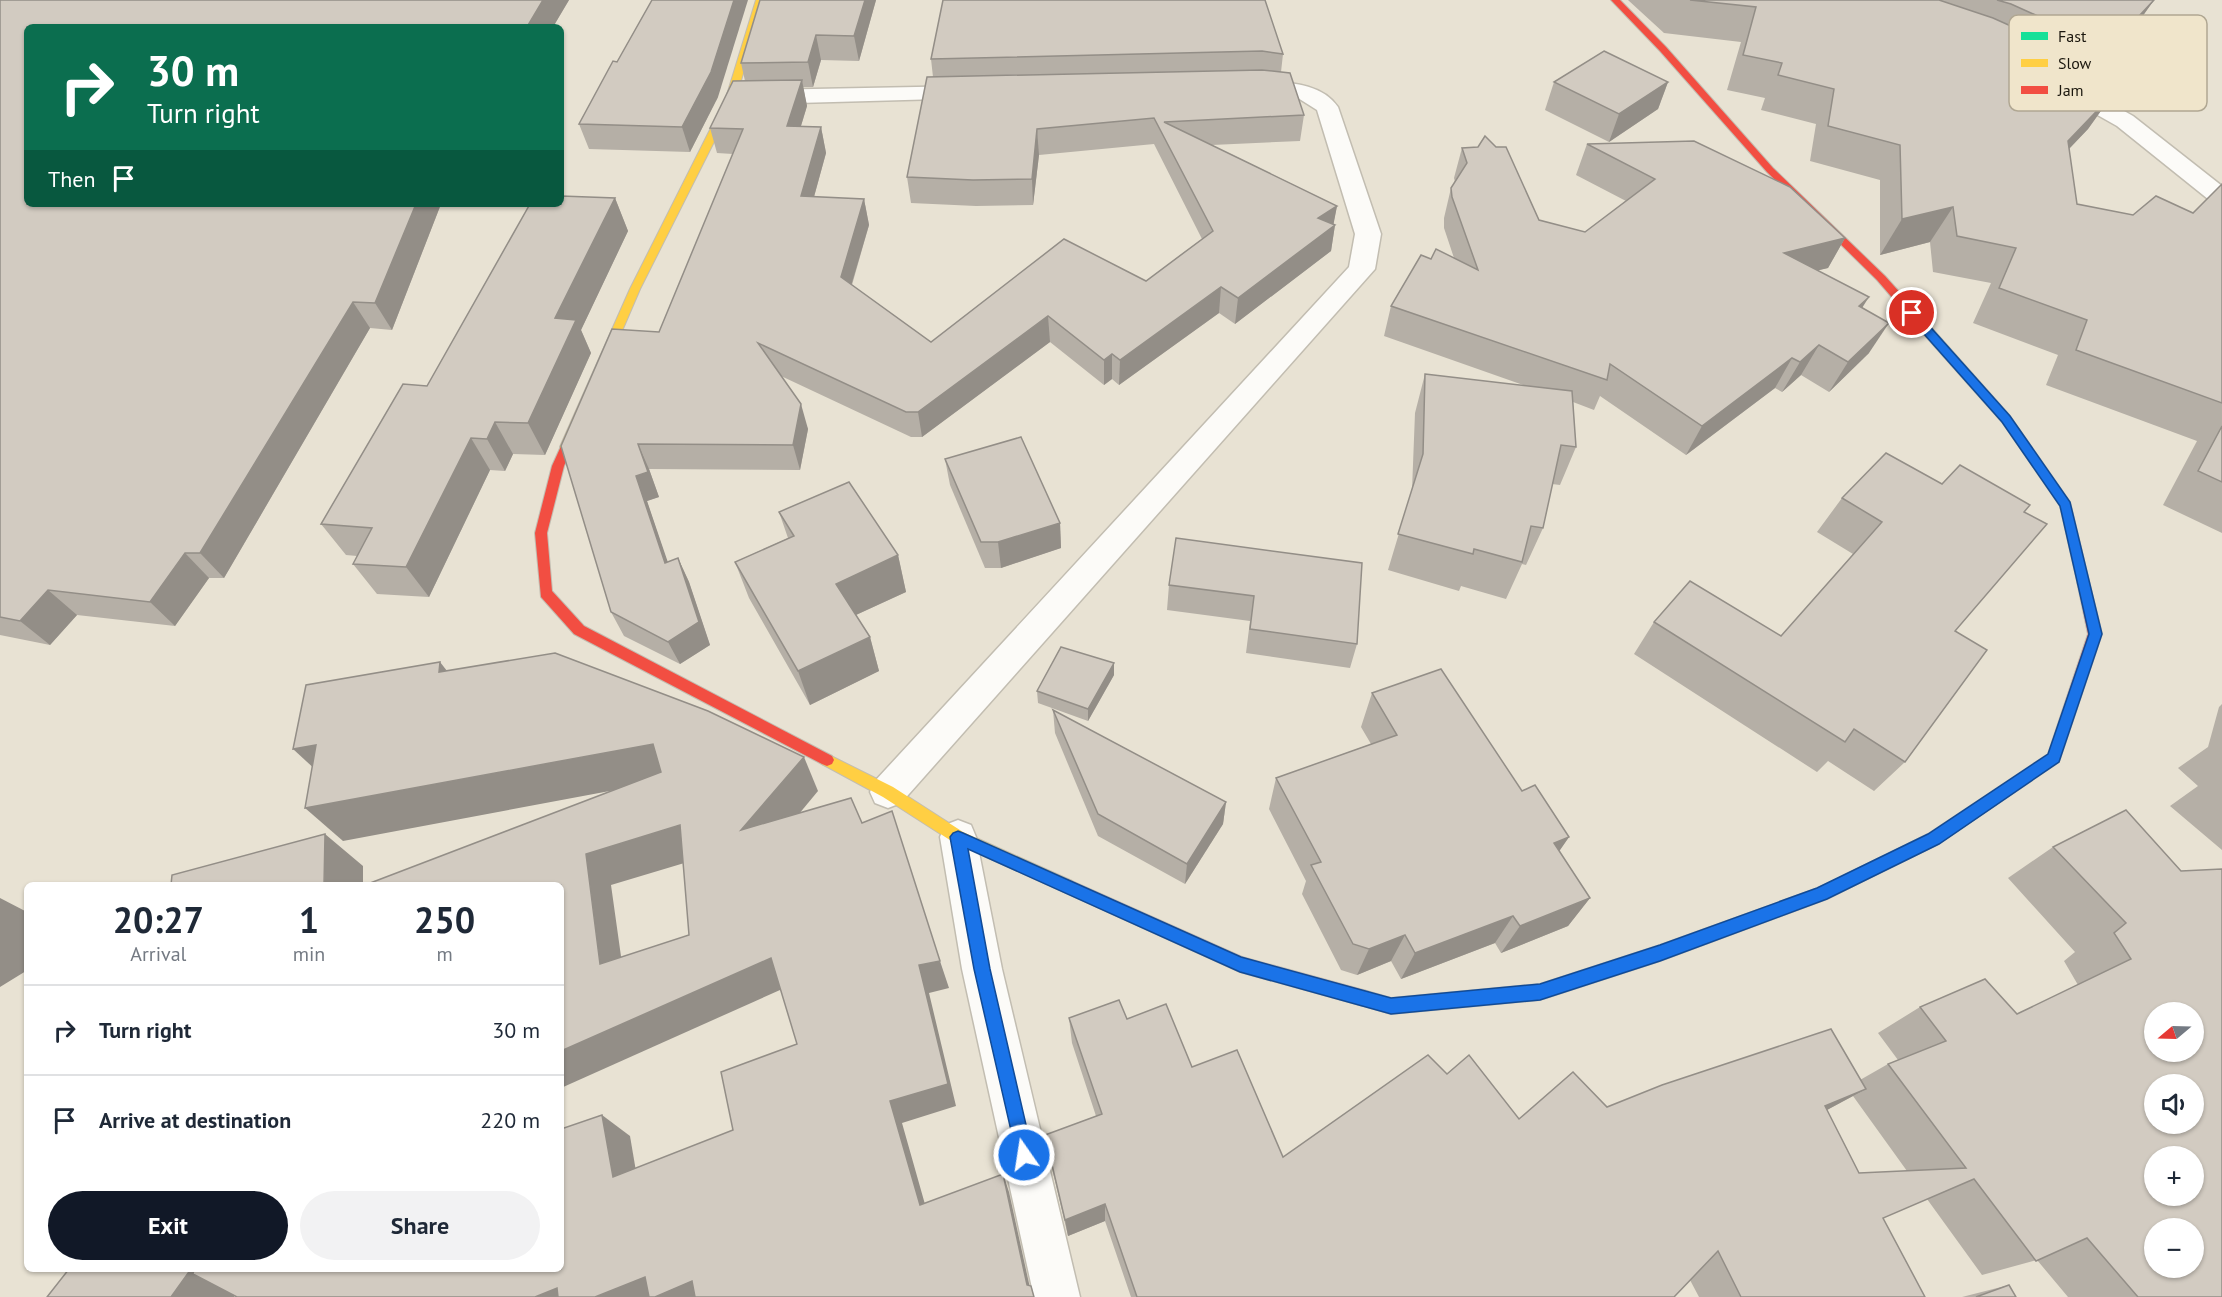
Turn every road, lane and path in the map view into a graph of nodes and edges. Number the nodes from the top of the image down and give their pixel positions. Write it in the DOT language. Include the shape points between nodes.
graph roads {
  1 [pos="760,0"];
  2 [pos="1615,0"];
  3 [pos="1223,87"];
  4 [pos="995,92"];
  5 [pos="731,98"];
  6 [pos="2108,111"];
  7 [pos="2222,198"];
  8 [pos="888,792"];
  9 [pos="958,837"];
  10 [pos="1057,1297"];
  1 -- 5 [label="street"];
  2 -- 9 [label="street" via="1663,48 1770,170 1881,278 1998,410 2066,505 2095,634 2054,758 1933,839 1822,894 1540,992 1391,1006 1240,964"];
  3 -- 8 [label="street" via="1259,86 1304,92 1327,107 1368,234 1362,269"];
  4 -- 5 [label="street"];
  5 -- 8 [label="street" via="635,290 558,466 541,533 546,593 579,630"];
  6 -- 7 [label="street"];
  8 -- 9 [label="street"];
  9 -- 10 [label="street" via="982,969"];
}
